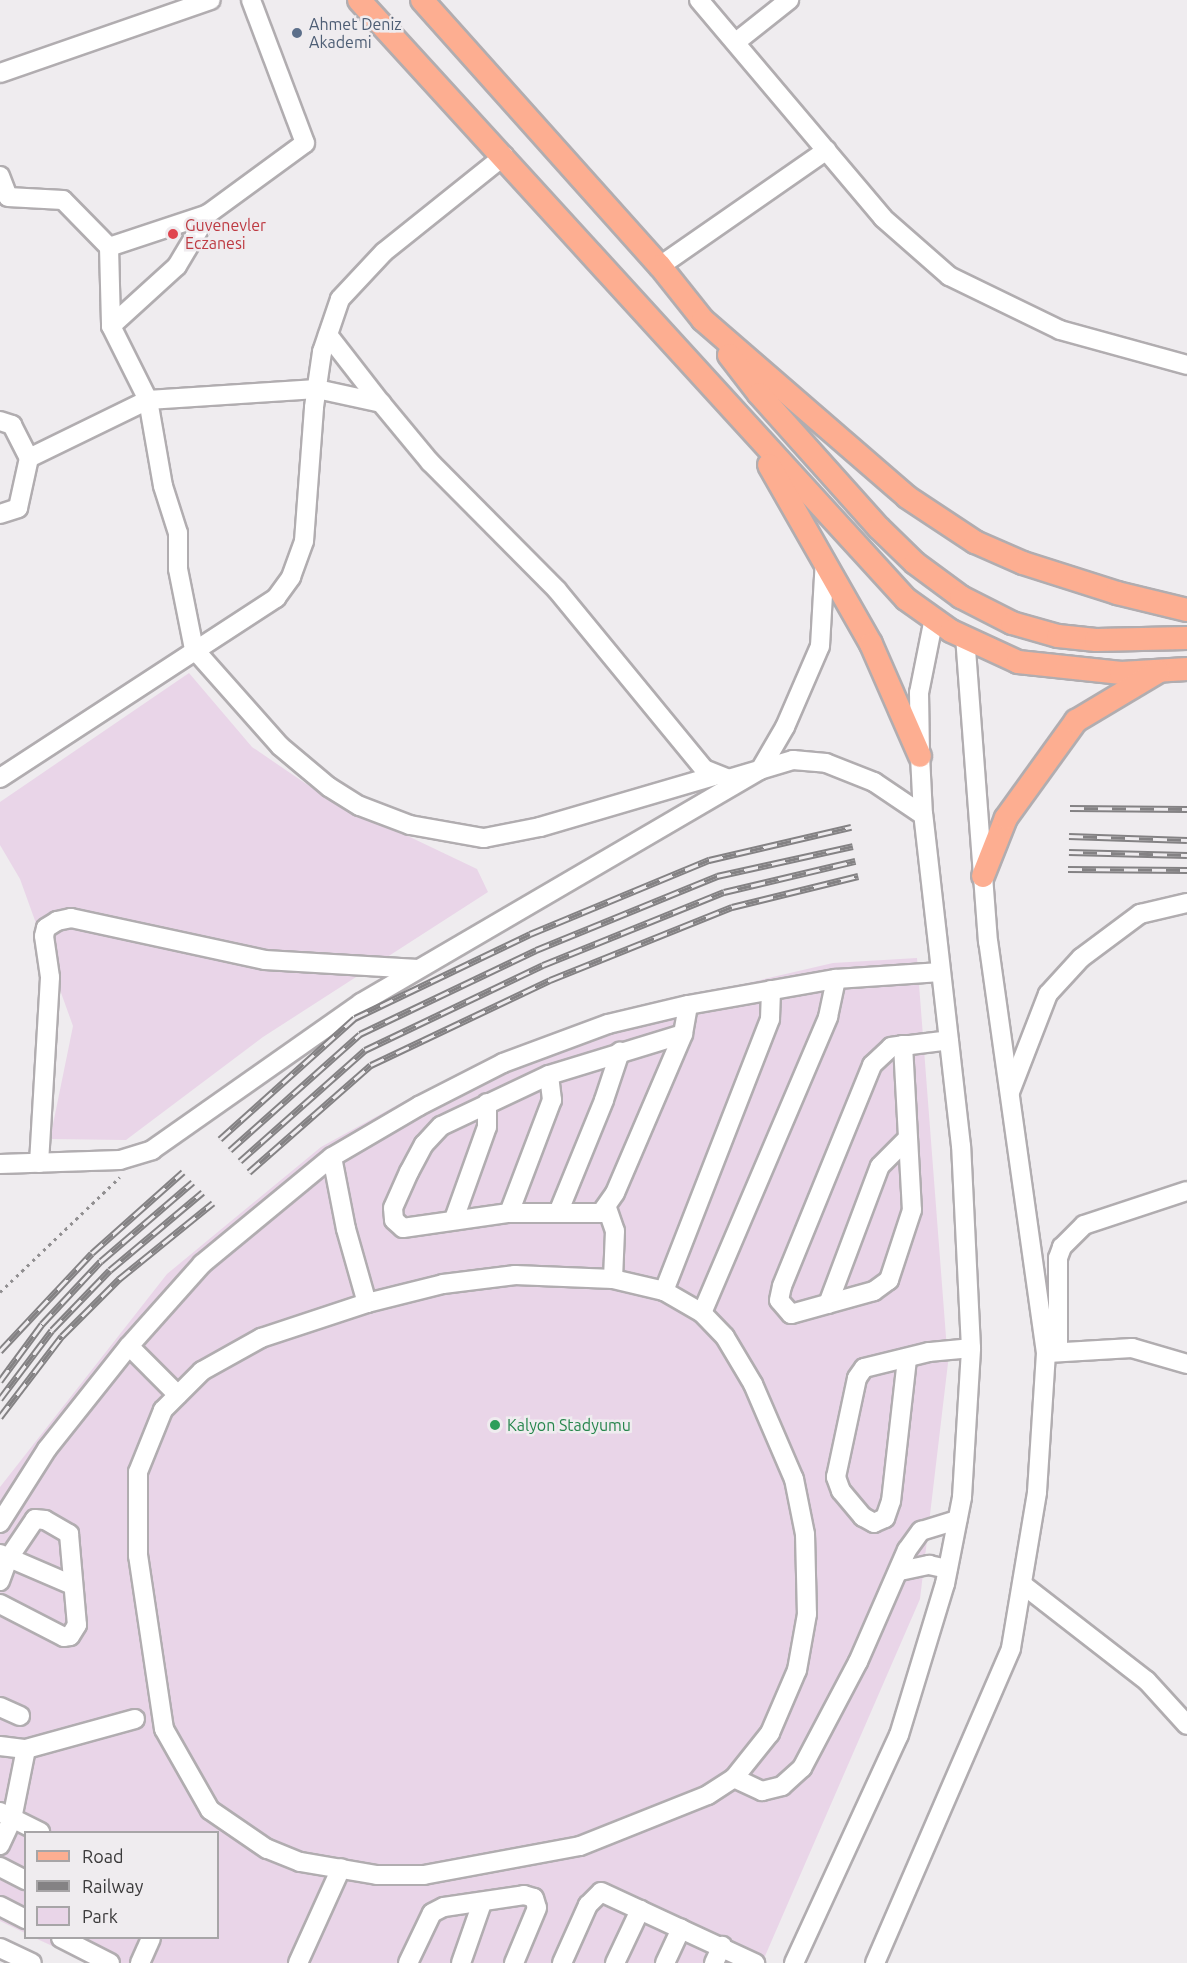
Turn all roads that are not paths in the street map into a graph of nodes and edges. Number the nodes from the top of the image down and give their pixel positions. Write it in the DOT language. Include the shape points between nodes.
graph roads {
  1 [pos="211,0"];
  2 [pos="251,0"];
  3 [pos="359,0"];
  4 [pos="422,0"];
  5 [pos="699,0"];
  6 [pos="789,0"];
  7 [pos="736,42"];
  8 [pos="0,73"];
  9 [pos="827,150"];
  10 [pos="504,156"];
  11 [pos="0,176"];
  12 [pos="208,214"];
  13 [pos="109,247"];
  14 [pos="660,266"];
  15 [pos="703,320"];
  16 [pos="111,326"];
  17 [pos="328,335"];
  18 [pos="1187,364"];
  19 [pos="317,389"];
  20 [pos="148,400"];
  21 [pos="381,403"];
  22 [pos="740,417"];
  23 [pos="0,421"];
  24 [pos="29,458"];
  25 [pos="0,514"];
  26 [pos="825,558"];
  27 [pos="952,591"];
  28 [pos="973,604"];
  29 [pos="1187,610"];
  30 [pos="934,618"];
  31 [pos="965,638"];
  32 [pos="1187,638"];
  33 [pos="194,649"];
  34 [pos="1187,669"];
  35 [pos="1160,671"];
  36 [pos="920,756"];
  37 [pos="760,770"];
  38 [pos="714,776"];
  39 [pos="0,778"];
  40 [pos="923,815"];
  41 [pos="983,876"];
  42 [pos="1187,903"];
  43 [pos="418,969"];
  44 [pos="941,972"];
  45 [pos="836,979"];
  46 [pos="771,990"];
  47 [pos="688,1005"];
  48 [pos="683,1034"];
  49 [pos="949,1040"];
  50 [pos="903,1046"];
  51 [pos="620,1052"];
  52 [pos="549,1075"];
  53 [pos="1009,1093"];
  54 [pos="487,1103"];
  55 [pos="907,1139"];
  56 [pos="332,1157"];
  57 [pos="39,1163"];
  58 [pos="4,1168"];
  59 [pos="1187,1191"];
  60 [pos="607,1208"];
  61 [pos="509,1213"];
  62 [pos="558,1213"];
  63 [pos="453,1220"];
  64 [pos="613,1279"];
  65 [pos="664,1291"];
  66 [pos="367,1303"];
  67 [pos="828,1305"];
  68 [pos="702,1313"];
  69 [pos="129,1346"];
  70 [pos="971,1348"];
  71 [pos="1052,1353"];
  72 [pos="907,1359"];
  73 [pos="1187,1364"];
  74 [pos="178,1395"];
  75 [pos="957,1520"];
  76 [pos="0,1523"];
  77 [pos="4,1557"];
  78 [pos="948,1569"];
  79 [pos="900,1571"];
  80 [pos="0,1581"];
  81 [pos="1022,1584"];
  82 [pos="72,1585"];
  83 [pos="0,1604"];
  84 [pos="0,1707"];
  85 [pos="20,1716"];
  86 [pos="135,1719"];
  87 [pos="1187,1725"];
  88 [pos="0,1746"];
  89 [pos="26,1749"];
  90 [pos="734,1778"];
  91 [pos="6,1815"];
  92 [pos="36,1831"];
  93 [pos="0,1845"];
  94 [pos="0,1868"];
  95 [pos="341,1868"];
  96 [pos="24,1879"];
  97 [pos="482,1903"];
  98 [pos="0,1906"];
  99 [pos="640,1910"];
  100 [pos="24,1918"];
  101 [pos="681,1928"];
  102 [pos="63,1939"];
  103 [pos="148,1939"];
  104 [pos="722,1946"];
  105 [pos="0,1948"];
  106 [pos="32,1963"];
  107 [pos="110,1963"];
  108 [pos="140,1963"];
  109 [pos="298,1963"];
  110 [pos="408,1963"];
  111 [pos="460,1963"];
  112 [pos="514,1963"];
  113 [pos="562,1963"];
  114 [pos="615,1963"];
  115 [pos="665,1963"];
  116 [pos="714,1963"];
  117 [pos="755,1963"];
  118 [pos="794,1963"];
  119 [pos="874,1963"];
  1 -- 8 [label="street"];
  2 -- 12 [label="street" via="305,143"];
  3 -- 10 [label="main road"];
  4 -- 14 [label="main road"];
  5 -- 7 [label="street"];
  6 -- 7 [label="street"];
  7 -- 9 [label="street"];
  9 -- 14 [label="street"];
  9 -- 18 [label="street" via="883,218 949,276 1060,330"];
  10 -- 17 [label="street" via="384,252 340,299"];
  10 -- 22 [label="main road"];
  11 -- 13 [label="street" via="8,197 63,200"];
  12 -- 13 [label="street"];
  12 -- 16 [label="street" via="177,266"];
  13 -- 16 [label="street"];
  14 -- 15 [label="main road"];
  15 -- 27 [label="main road" via="759,394 879,528"];
  15 -- 29 [label="main road" via="907,497 975,543 1065,578"];
  16 -- 20 [label="street"];
  17 -- 19 [label="street"];
  17 -- 21 [label="street"];
  19 -- 20 [label="street"];
  19 -- 21 [label="street"];
  19 -- 33 [label="street" via="304,541 291,577 276,597"];
  20 -- 24 [label="street"];
  20 -- 33 [label="street" via="163,486 177,533 178,569"];
  21 -- 38 [label="street" via="430,462 557,590"];
  22 -- 26 [label="main road"];
  22 -- 30 [label="main road" via="906,599"];
  23 -- 24 [label="street" via="12,425"];
  24 -- 25 [label="street" via="18,508"];
  26 -- 36 [label="main road" via="872,644"];
  26 -- 37 [label="street" via="820,646 785,727"];
  27 -- 28 [label="main road"];
  27 -- 30 [label="main road"];
  28 -- 31 [label="main road"];
  28 -- 32 [label="main road" via="1012,623 1058,636 1095,640"];
  30 -- 31 [label="main road"];
  30 -- 36 [label="street" via="919,693"];
  31 -- 35 [label="main road" via="1018,662 1063,670"];
  31 -- 41 [label="street"];
  33 -- 38 [label="street" via="280,746 329,787 360,806 440,833 484,838 540,827"];
  33 -- 39 [label="street"];
  34 -- 35 [label="main road"];
  35 -- 41 [label="main road" via="1076,721 1006,818"];
  36 -- 40 [label="street"];
  37 -- 38 [label="street" via="729,779"];
  37 -- 40 [label="street" via="793,760 826,763 874,782"];
  37 -- 43 [label="street"];
  40 -- 44 [label="street"];
  41 -- 53 [label="street"];
  42 -- 53 [label="street" via="1140,914 1081,958 1048,994"];
  43 -- 57 [label="street" via="296,1046 171,1140 143,1155 120,1160"];
  43 -- 57 [label="street" via="265,960 71,918 57,921 46,928 44,936 50,977"];
  44 -- 45 [label="street"];
  44 -- 49 [label="street"];
  45 -- 46 [label="street"];
  45 -- 68 [label="street" via="828,1017"];
  46 -- 47 [label="street"];
  46 -- 65 [label="street" via="770,1019"];
  47 -- 48 [label="street"];
  47 -- 56 [label="street" via="608,1024 503,1063"];
  48 -- 51 [label="street"];
  48 -- 60 [label="street"];
  49 -- 50 [label="street"];
  49 -- 70 [label="street" via="962,1146"];
  50 -- 55 [label="street"];
  50 -- 67 [label="street" via="891,1047 872,1065 782,1286 779,1300 791,1314"];
  51 -- 52 [label="street"];
  51 -- 62 [label="street"];
  52 -- 54 [label="street"];
  52 -- 61 [label="street" via="552,1100"];
  53 -- 71 [label="street"];
  54 -- 63 [label="street" via="487,1127"];
  54 -- 63 [label="street" via="441,1126 424,1144 393,1208 394,1220 403,1227"];
  55 -- 67 [label="street" via="880,1166"];
  55 -- 67 [label="street" via="911,1220 889,1280 874,1291"];
  56 -- 66 [label="street"];
  56 -- 69 [label="street" via="202,1264"];
  57 -- 58 [label="street"];
  59 -- 71 [label="street" via="1084,1225 1062,1247"];
  60 -- 62 [label="street" via="591,1214"];
  60 -- 64 [label="street" via="615,1231"];
  61 -- 62 [label="street"];
  61 -- 63 [label="street"];
  64 -- 65 [label="street"];
  64 -- 66 [label="street" via="515,1275 443,1284"];
  65 -- 68 [label="street"];
  66 -- 74 [label="street" via="261,1338 202,1371"];
  68 -- 90 [label="street" via="725,1337 773,1426 794,1479 805,1534 807,1614 796,1670 770,1733"];
  69 -- 74 [label="street"];
  69 -- 76 [label="street" via="47,1449"];
  70 -- 72 [label="street"];
  70 -- 75 [label="street" via="962,1497"];
  71 -- 73 [label="street" via="1132,1348"];
  71 -- 81 [label="street" via="1037,1492"];
  72 -- 72 [label="street" via="864,1368 853,1390 836,1477 841,1491 863,1517 874,1523 885,1518 891,1501"];
  74 -- 95 [label="street" via="163,1410 138,1472 138,1556 164,1729 210,1810 267,1850 300,1862"];
  75 -- 78 [label="street"];
  75 -- 79 [label="street" via="921,1531 907,1550"];
  77 -- 80 [label="street"];
  77 -- 82 [label="street"];
  77 -- 82 [label="street" via="28,1525 35,1519 45,1520 61,1527 72,1542"];
  78 -- 79 [label="street" via="929,1565"];
  78 -- 118 [label="street" via="899,1735"];
  79 -- 90 [label="street" via="854,1671 802,1768 782,1786 762,1791"];
  81 -- 87 [label="street" via="1147,1681"];
  81 -- 119 [label="street" via="1011,1648"];
  82 -- 83 [label="street" via="77,1625 70,1636 64,1637"];
  84 -- 85 [label="street"];
  86 -- 89 [label="street"];
  88 -- 89 [label="street"];
  89 -- 91 [label="street"];
  90 -- 95 [label="street" via="658,1817 580,1846 424,1875 377,1875"];
  91 -- 92 [label="street"];
  91 -- 93 [label="street"];
  94 -- 96 [label="street"];
  95 -- 109 [label="street"];
  97 -- 110 [label="street" via="444,1907 432,1913"];
  97 -- 111 [label="street"];
  97 -- 112 [label="street" via="524,1895 534,1898 536,1917"];
  98 -- 100 [label="street"];
  99 -- 101 [label="street"];
  99 -- 113 [label="street" via="601,1892 594,1896"];
  99 -- 114 [label="street"];
  101 -- 104 [label="street"];
  101 -- 115 [label="street"];
  102 -- 107 [label="street"];
  103 -- 108 [label="street"];
  104 -- 116 [label="street"];
  104 -- 117 [label="street"];
  105 -- 106 [label="street"];
}
